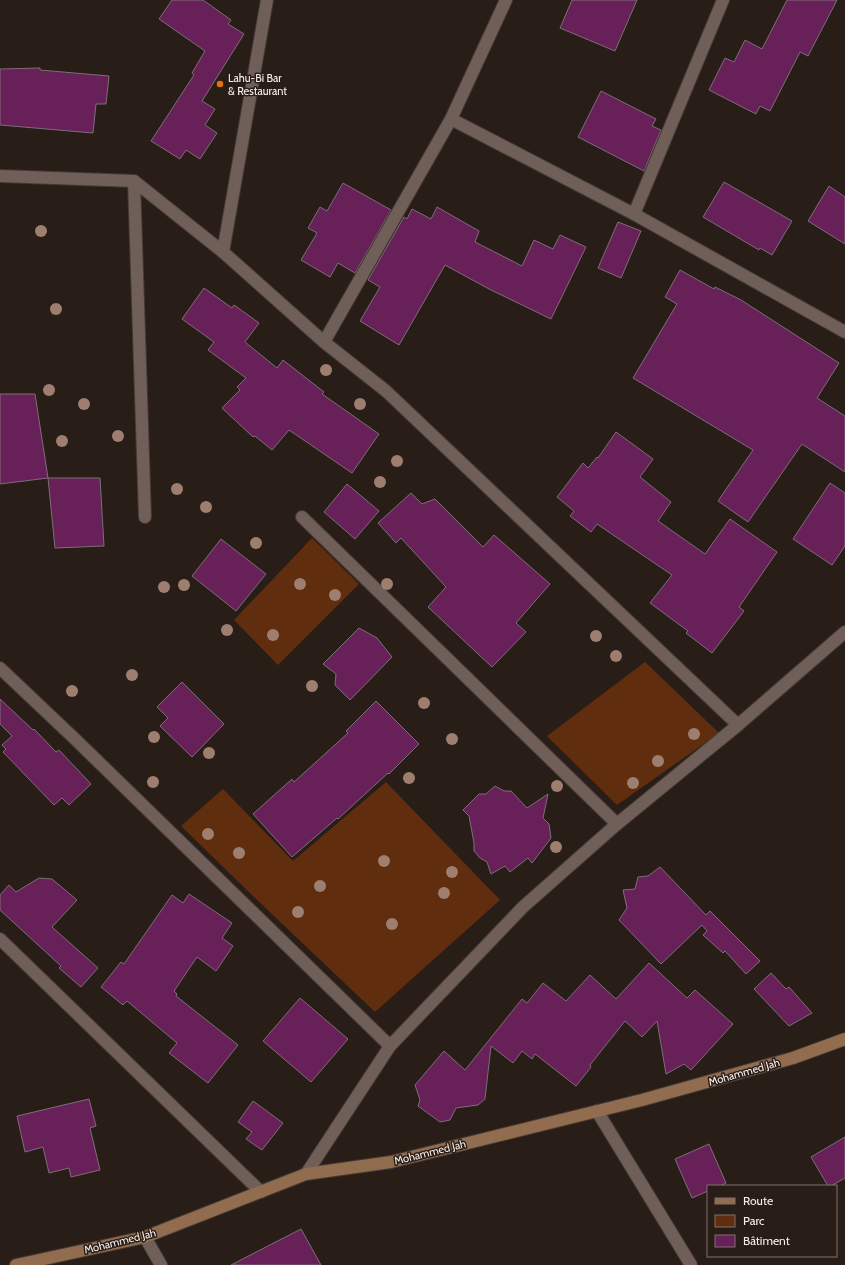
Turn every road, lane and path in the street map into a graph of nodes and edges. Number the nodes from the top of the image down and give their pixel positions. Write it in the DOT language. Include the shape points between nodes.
graph roads {
  1 [pos="267,0"];
  2 [pos="506,0"];
  3 [pos="723,0"];
  4 [pos="451,119"];
  5 [pos="0,176"];
  6 [pos="134,182"];
  7 [pos="634,214"];
  8 [pos="223,252"];
  9 [pos="845,332"];
  10 [pos="324,342"];
  11 [pos="145,517"];
  12 [pos="302,517"];
  13 [pos="845,632"];
  14 [pos="0,668"];
  15 [pos="738,725"];
  16 [pos="617,824"];
  17 [pos="0,939"];
  18 [pos="845,1039"];
  19 [pos="390,1046"];
  20 [pos="597,1112"];
  21 [pos="306,1174"];
  22 [pos="261,1192"];
  23 [pos="145,1237"];
  24 [pos="16,1265"];
  25 [pos="161,1265"];
  26 [pos="691,1265"];
  1 -- 8 [label="street"];
  2 -- 4 [label="street"];
  3 -- 7 [label="street"];
  4 -- 7 [label="street"];
  4 -- 10 [label="street"];
  5 -- 6 [label="street"];
  6 -- 8 [label="street"];
  6 -- 11 [label="street"];
  7 -- 9 [label="street"];
  8 -- 10 [label="street"];
  10 -- 15 [label="street" via="386,391"];
  12 -- 16 [label="street"];
  13 -- 15 [label="street"];
  14 -- 19 [label="street"];
  15 -- 16 [label="street"];
  16 -- 19 [label="street" via="523,907"];
  17 -- 22 [label="street"];
  18 -- 20 [label="street, Mohammed Jah" via="793,1058"];
  19 -- 21 [label="street"];
  20 -- 21 [label="street, Mohammed Jah" via="391,1162"];
  20 -- 26 [label="street"];
  21 -- 22 [label="street, Mohammed Jah"];
  22 -- 23 [label="street, Mohammed Jah"];
  23 -- 24 [label="street, Mohammed Jah"];
  23 -- 25 [label="street"];
}
